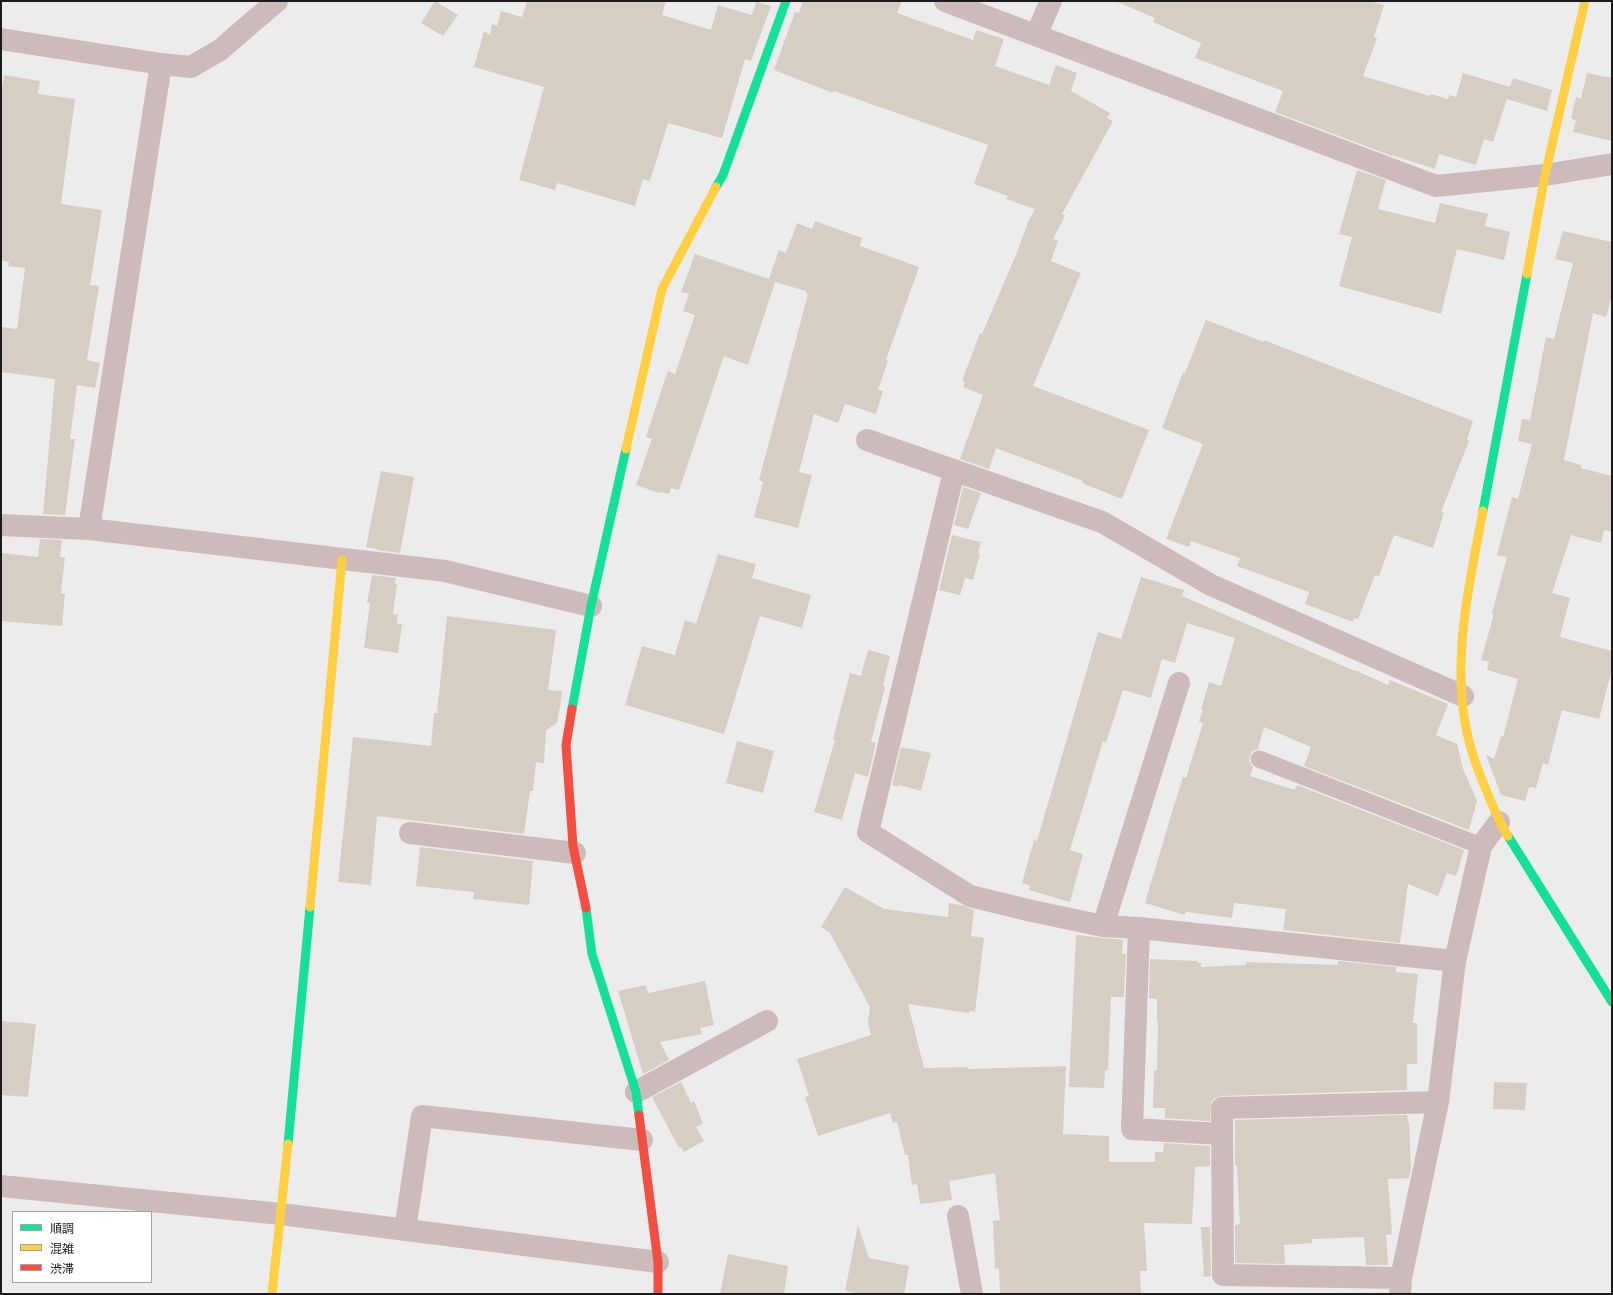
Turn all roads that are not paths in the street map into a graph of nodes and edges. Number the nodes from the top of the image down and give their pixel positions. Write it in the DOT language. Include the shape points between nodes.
graph roads {
  1 [pos="277,1"];
  2 [pos="786,1"];
  3 [pos="945,1"];
  4 [pos="1051,1"];
  5 [pos="1585,1"];
  6 [pos="1036,35"];
  7 [pos="1,39"];
  8 [pos="161,64"];
  9 [pos="1612,164"];
  10 [pos="1545,175"];
  11 [pos="867,440"];
  12 [pos="954,471"];
  13 [pos="1,524"];
  14 [pos="89,530"];
  15 [pos="342,560"];
  16 [pos="590,606"];
  17 [pos="1179,683"];
  18 [pos="1463,696"];
  19 [pos="1259,759"];
  20 [pos="1499,822"];
  21 [pos="410,833"];
  22 [pos="1481,846"];
  23 [pos="575,853"];
  24 [pos="1103,926"];
  25 [pos="1139,928"];
  26 [pos="1455,961"];
  27 [pos="1612,1002"];
  28 [pos="766,1021"];
  29 [pos="636,1092"];
  30 [pos="1438,1102"];
  31 [pos="1222,1134"];
  32 [pos="642,1140"];
  33 [pos="1,1186"];
  34 [pos="281,1214"];
  35 [pos="958,1216"];
  36 [pos="405,1230"];
  37 [pos="658,1262"];
  38 [pos="1401,1286"];
  39 [pos="272,1294"];
  40 [pos="658,1294"];
  41 [pos="972,1294"];
  1 -- 8 [label="street" via="220,50 191,67"];
  2 -- 16 [label="street" via="723,175 662,290"];
  3 -- 6 [label="street"];
  4 -- 6 [label="street"];
  5 -- 10 [label="street"];
  6 -- 10 [label="street" via="1436,186"];
  7 -- 8 [label="street"];
  8 -- 14 [label="street"];
  9 -- 10 [label="street"];
  10 -- 18 [label="street" via="1466,601 1461,677"];
  11 -- 12 [label="street"];
  12 -- 18 [label="street" via="1102,522 1211,585"];
  12 -- 24 [label="street" via="868,832 970,896"];
  13 -- 14 [label="street"];
  14 -- 15 [label="street"];
  15 -- 16 [label="street" via="445,572"];
  15 -- 34 [label="street"];
  16 -- 23 [label="street" via="566,745"];
  17 -- 24 [label="street"];
  18 -- 20 [label="street" via="1465,722 1475,764"];
  19 -- 22 [label="lane"];
  20 -- 22 [label="street"];
  20 -- 27 [label="street"];
  21 -- 23 [label="street"];
  22 -- 26 [label="street"];
  23 -- 29 [label="street" via="586,906 592,954"];
  24 -- 25 [label="street"];
  25 -- 26 [label="street"];
  25 -- 31 [label="street" via="1132,1129"];
  26 -- 30 [label="street"];
  28 -- 29 [label="street"];
  29 -- 32 [label="street"];
  30 -- 31 [label="street" via="1222,1108"];
  30 -- 38 [label="street"];
  31 -- 38 [label="street" via="1222,1275"];
  32 -- 36 [label="street" via="422,1116"];
  32 -- 37 [label="street"];
  33 -- 34 [label="street"];
  34 -- 36 [label="street"];
  34 -- 39 [label="street"];
  35 -- 41 [label="street"];
  36 -- 37 [label="street"];
  37 -- 40 [label="street"];
}
